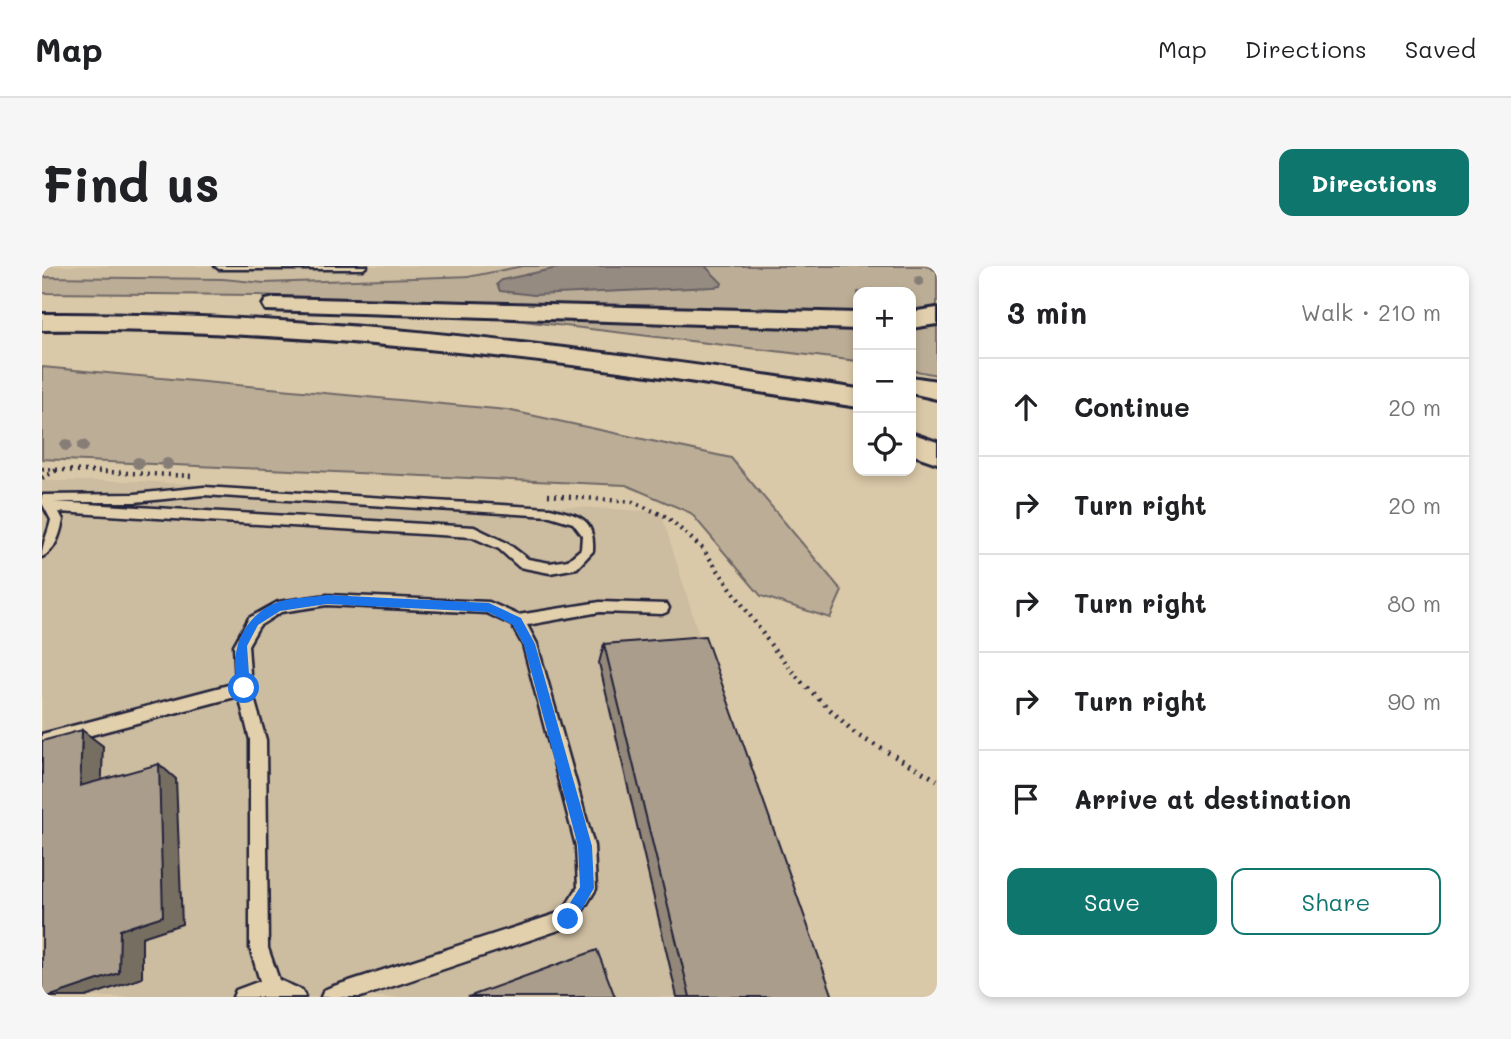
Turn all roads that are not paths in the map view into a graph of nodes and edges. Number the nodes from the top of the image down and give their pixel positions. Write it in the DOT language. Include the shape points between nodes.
graph roads {
  1 [pos="219,266"];
  2 [pos="363,266"];
  3 [pos="284,267"];
  4 [pos="42,303"];
  5 [pos="224,307"];
  6 [pos="937,316"];
  7 [pos="916,319"];
  8 [pos="42,321"];
  9 [pos="853,321"];
  10 [pos="358,335"];
  11 [pos="853,375"];
  12 [pos="916,386"];
  13 [pos="937,390"];
  14 [pos="853,397"];
  15 [pos="916,407"];
  16 [pos="937,411"];
  17 [pos="853,424"];
  18 [pos="916,445"];
  19 [pos="937,453"];
  20 [pos="46,501"];
  21 [pos="42,552"];
  22 [pos="662,608"];
  23 [pos="517,621"];
  24 [pos="244,688"];
  25 [pos="42,741"];
  26 [pos="271,987"];
  27 [pos="243,997"];
  28 [pos="295,997"];
  29 [pos="331,997"];
  1 -- 3 [label="lane"];
  2 -- 3 [label="lane"];
  4 -- 5 [label="highway"];
  5 -- 9 [label="highway" via="295,305"];
  5 -- 11 [label="highway" via="474,327 765,359"];
  6 -- 7 [label="highway"];
  8 -- 10 [label="highway"];
  10 -- 14 [label="highway" via="645,367"];
  10 -- 17 [label="highway" via="693,387"];
  12 -- 13 [label="highway"];
  15 -- 16 [label="highway"];
  18 -- 19 [label="highway"];
  20 -- 20 [label="lane" via="204,491 550,512 577,520 588,534 587,551 572,564 550,568 524,564 503,546 474,532"];
  20 -- 21 [label="lane" via="57,520 53,537"];
  22 -- 23 [label="lane" via="600,607"];
  23 -- 24 [label="lane" via="489,608 327,600 278,607 254,622 241,645"];
  23 -- 29 [label="lane" via="530,644 585,846 587,888 568,919"];
  24 -- 25 [label="lane"];
  24 -- 26 [label="lane" via="258,740 259,948"];
  26 -- 27 [label="lane"];
  26 -- 28 [label="lane"];
}
